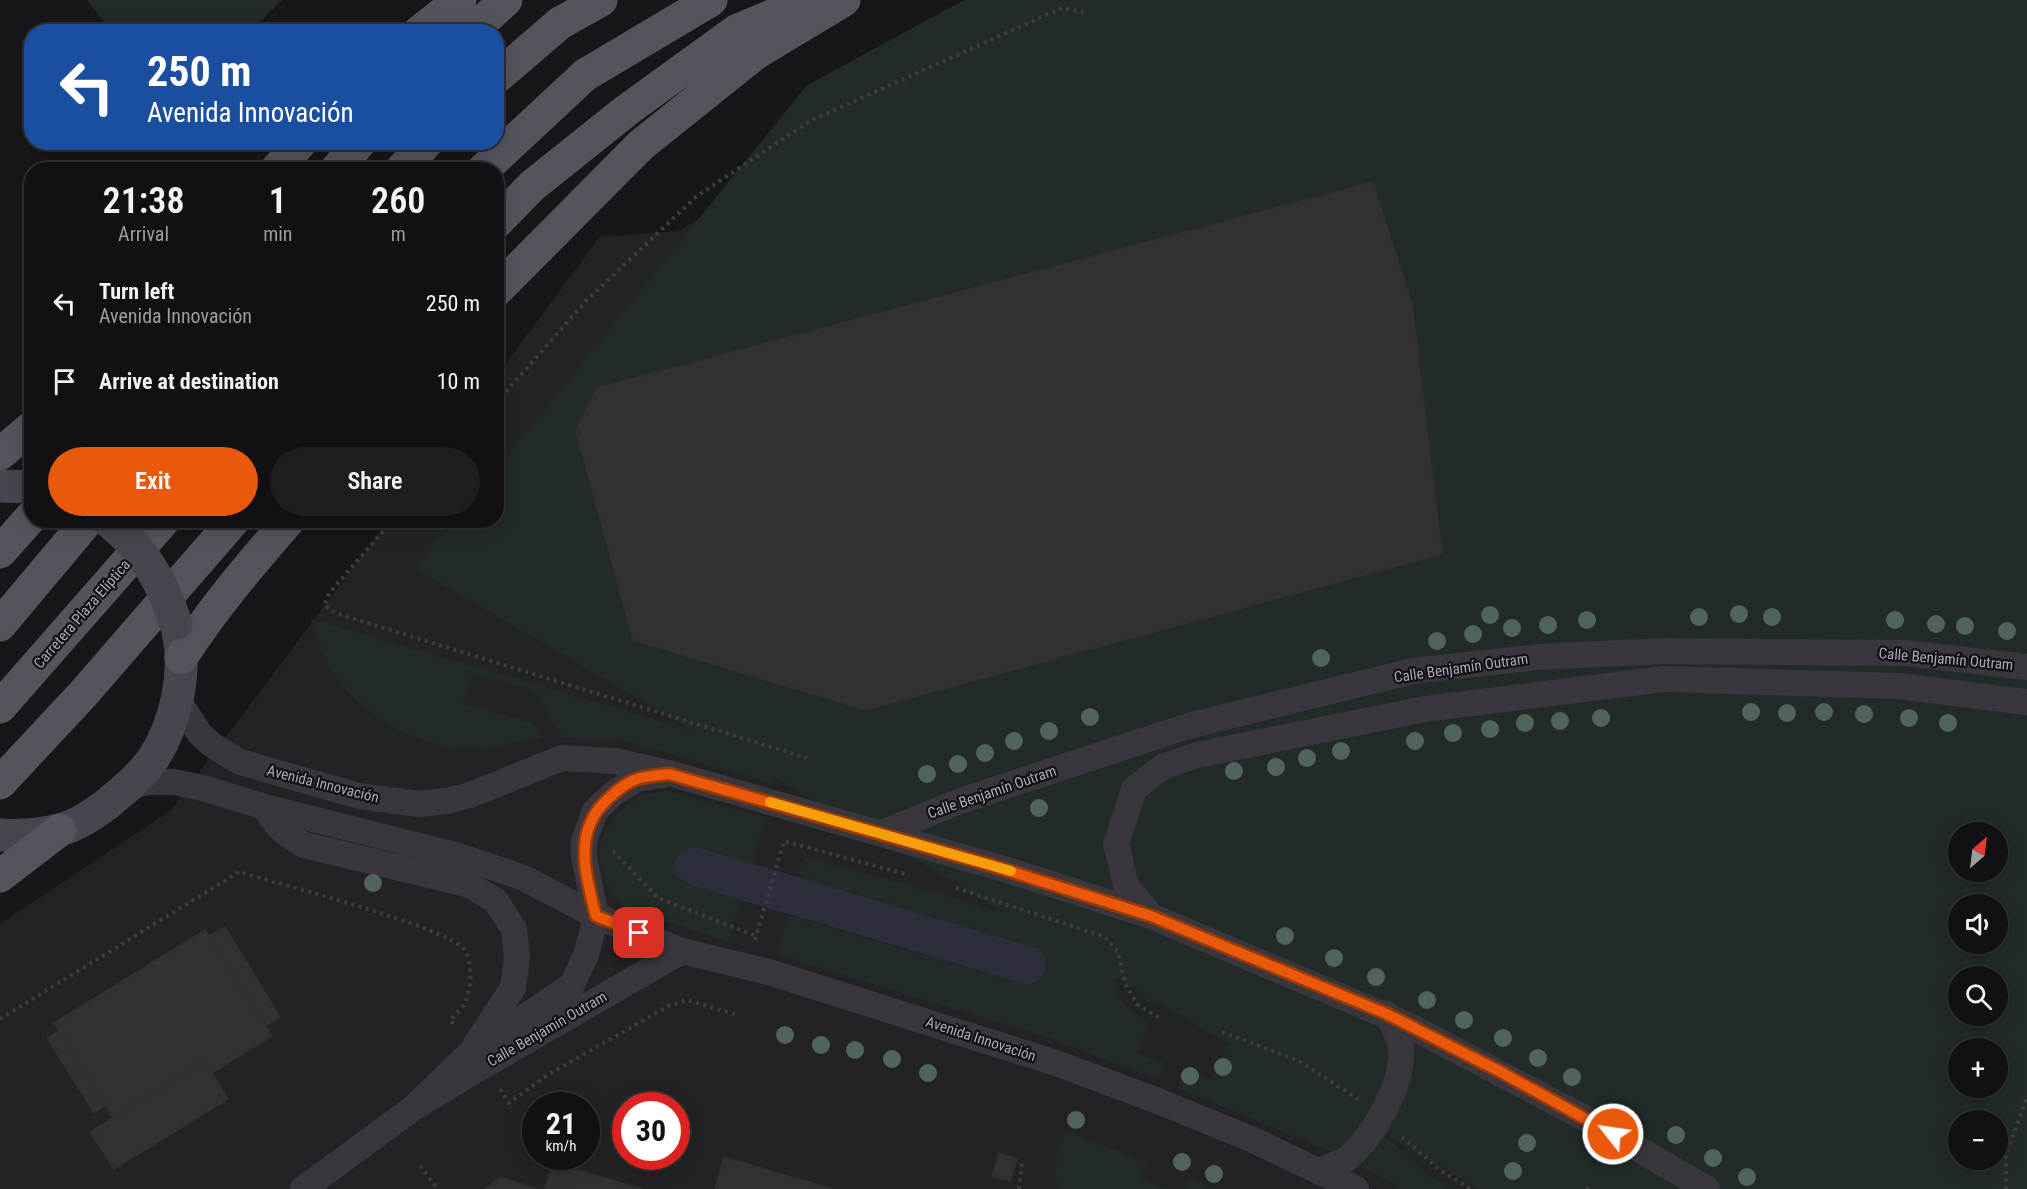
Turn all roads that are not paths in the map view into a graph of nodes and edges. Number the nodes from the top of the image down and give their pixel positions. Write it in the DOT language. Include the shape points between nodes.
graph roads {
  1 [pos="460,0"];
  2 [pos="506,0"];
  3 [pos="602,0"];
  4 [pos="711,0"];
  5 [pos="808,0"];
  6 [pos="844,0"];
  7 [pos="429,24"];
  8 [pos="480,24"];
  9 [pos="504,71"];
  10 [pos="294,150"];
  11 [pos="353,150"];
  12 [pos="420,150"];
  13 [pos="283,162"];
  14 [pos="343,162"];
  15 [pos="408,162"];
  16 [pos="492,162"];
  17 [pos="504,215"];
  18 [pos="504,283"];
  19 [pos="24,434"];
  20 [pos="0,454"];
  21 [pos="24,525"];
  22 [pos="81,528"];
  23 [pos="115,528"];
  24 [pos="157,528"];
  25 [pos="227,528"];
  26 [pos="282,528"];
  27 [pos="0,552"];
  28 [pos="0,626"];
  29 [pos="181,658"];
  30 [pos="2027,668"];
  31 [pos="177,699"];
  32 [pos="2027,702"];
  33 [pos="0,707"];
  34 [pos="669,774"];
  35 [pos="0,783"];
  36 [pos="126,788"];
  37 [pos="265,807"];
  38 [pos="60,830"];
  39 [pos="882,833"];
  40 [pos="0,835"];
  41 [pos="0,876"];
  42 [pos="596,916"];
  43 [pos="1151,916"];
  44 [pos="682,951"];
  45 [pos="1387,1014"];
  46 [pos="472,1050"];
  47 [pos="412,1109"];
  48 [pos="1318,1171"];
  49 [pos="303,1189"];
  50 [pos="1356,1189"];
  51 [pos="1707,1189"];
  1 -- 7 [label="main road"];
  2 -- 8 [label="main road"];
  3 -- 9 [label="main road" via="561,23"];
  4 -- 16 [label="main road" via="585,75"];
  5 -- 17 [label="main road" via="736,31 618,117 532,186"];
  6 -- 18 [label="main road" via="756,53 641,145"];
  10 -- 13 [label="main road"];
  11 -- 14 [label="main road"];
  12 -- 15 [label="main road"];
  19 -- 20 [label="main road"];
  21 -- 27 [label="main road"];
  22 -- 28 [label="main road"];
  23 -- 29 [label="street, bridge" via="135,547 160,583 176,624"];
  24 -- 33 [label="main road, Carretera Plaza Elíptica"];
  25 -- 35 [label="main road"];
  26 -- 29 [label="main road" via="212,611"];
  29 -- 31 [label="street"];
  30 -- 39 [label="street, Calle Benjamín Outram" via="1905,652 1663,651 1538,657 1413,672 1188,726 960,801"];
  31 -- 34 [label="street, Avenida Innovación" via="200,734 240,762 359,796 419,804 447,801 562,758 615,761"];
  31 -- 36 [label="street" via="154,757"];
  32 -- 43 [label="street, Calle Benjamín Outram" via="1899,686 1664,680 1425,709 1197,755 1162,767 1134,789 1116,844 1126,885"];
  34 -- 39 [label="street, Avenida Innovación"];
  34 -- 42 [label="street, Avenida Innovación" via="636,779 595,811 584,841 584,857"];
  36 -- 37 [label="street, Avenida Innovación" via="148,782 174,782"];
  36 -- 38 [label="street" via="96,812"];
  37 -- 42 [label="street, Avenida Innovación" via="456,855 524,878"];
  37 -- 46 [label="street" via="285,834 304,845 467,884 495,900 514,929 517,957 513,988"];
  38 -- 40 [label="street"];
  38 -- 41 [label="main road"];
  39 -- 43 [label="street, Avenida Innovación"];
  42 -- 44 [label="street, Avenida Innovación"];
  42 -- 46 [label="street, Calle Benjamín Outram" via="586,955 572,985"];
  43 -- 45 [label="street, Avenida Innovación"];
  44 -- 47 [label="street, Calle Benjamín Outram"];
  44 -- 48 [label="street, Avenida Innovación" via="780,976 1059,1064 1169,1105"];
  45 -- 48 [label="street" via="1402,1053 1398,1079 1381,1118 1347,1160"];
  45 -- 51 [label="street, Avenida Innovación" via="1573,1111"];
  46 -- 47 [label="street, Calle Benjamín Outram"];
  47 -- 49 [label="street, Calle Benjamín Outram"];
  48 -- 50 [label="street, Avenida Innovación"];
}
